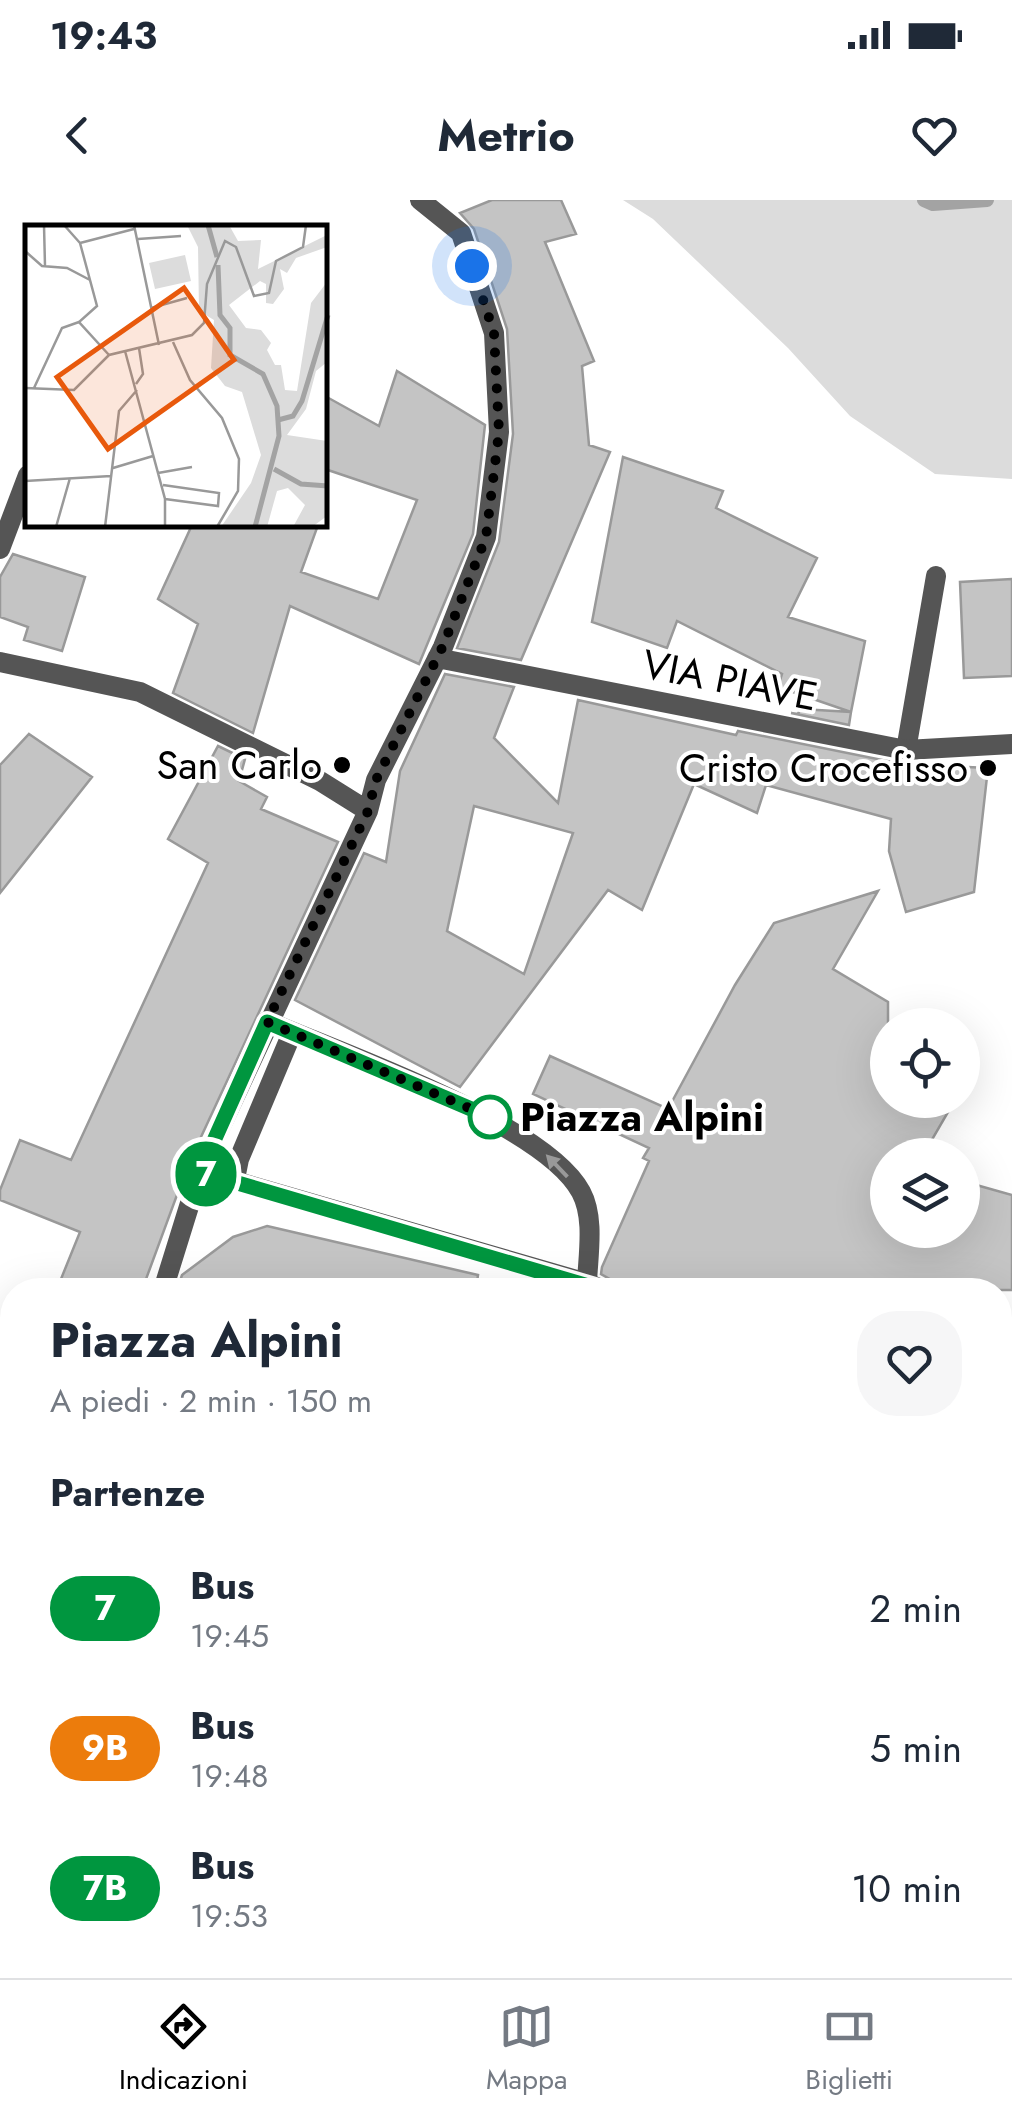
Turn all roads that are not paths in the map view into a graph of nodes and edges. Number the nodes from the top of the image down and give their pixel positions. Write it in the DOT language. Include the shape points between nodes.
graph roads {
  1 [pos="420,200"];
  2 [pos="25,484"];
  3 [pos="0,549"];
  4 [pos="936,576"];
  5 [pos="437,658"];
  6 [pos="0,662"];
  7 [pos="1012,744"];
  8 [pos="906,750"];
  9 [pos="368,811"];
  10 [pos="267,1022"];
  11 [pos="292,1032"];
  12 [pos="200,1172"];
  13 [pos="234,1184"];
  14 [pos="166,1278"];
  15 [pos="563,1278"];
  16 [pos="594,1278"];
  1 -- 5 [label="street" via="460,233 494,333 499,432 486,537"];
  2 -- 3 [label="street"];
  4 -- 8 [label="street"];
  5 -- 8 [label="street, VIA PIAVE"];
  5 -- 9 [label="street" via="376,780"];
  6 -- 9 [label="street" via="140,692"];
  7 -- 8 [label="street, VIA PIAVE"];
  9 -- 10 [label="street"];
  10 -- 11 [label="street"];
  10 -- 12 [label="street"];
  11 -- 13 [label="street"];
  16 -- 11 [label="street, one-way" via="581,1192 538,1146 500,1121"];
  12 -- 13 [label="street"];
  12 -- 14 [label="street"];
  13 -- 15 [label="street"];
}
